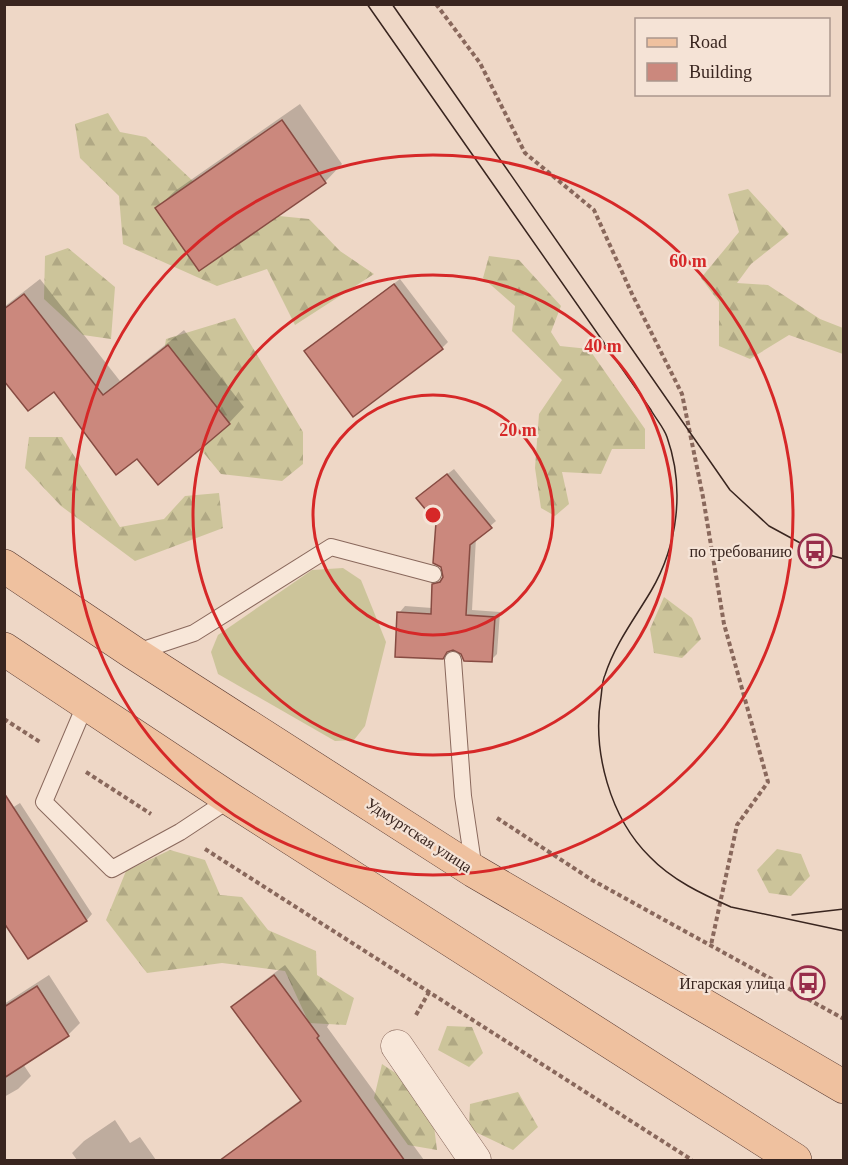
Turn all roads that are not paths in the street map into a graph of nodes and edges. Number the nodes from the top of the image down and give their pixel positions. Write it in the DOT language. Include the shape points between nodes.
graph roads {
  1 [pos="4,566"];
  2 [pos="433,574"];
  3 [pos="4,649"];
  4 [pos="134,653"];
  5 [pos="453,660"];
  6 [pos="86,704"];
  7 [pos="230,799"];
  8 [pos="474,871"];
  9 [pos="397,1046"];
  10 [pos="843,1087"];
  11 [pos="476,1161"];
  12 [pos="795,1161"];
  1 -- 4 [label="main road, Удмуртская улица"];
  2 -- 4 [label="lane" via="331,547 194,633"];
  3 -- 6 [label="main road"];
  4 -- 8 [label="main road, Удмуртская улица"];
  5 -- 8 [label="lane" via="463,796"];
  6 -- 7 [label="main road"];
  6 -- 7 [label="lane" via="44,802 112,868 180,832"];
  7 -- 12 [label="main road"];
  8 -- 10 [label="main road, Удмуртская улица"];
  9 -- 11 [label="street"];
}
